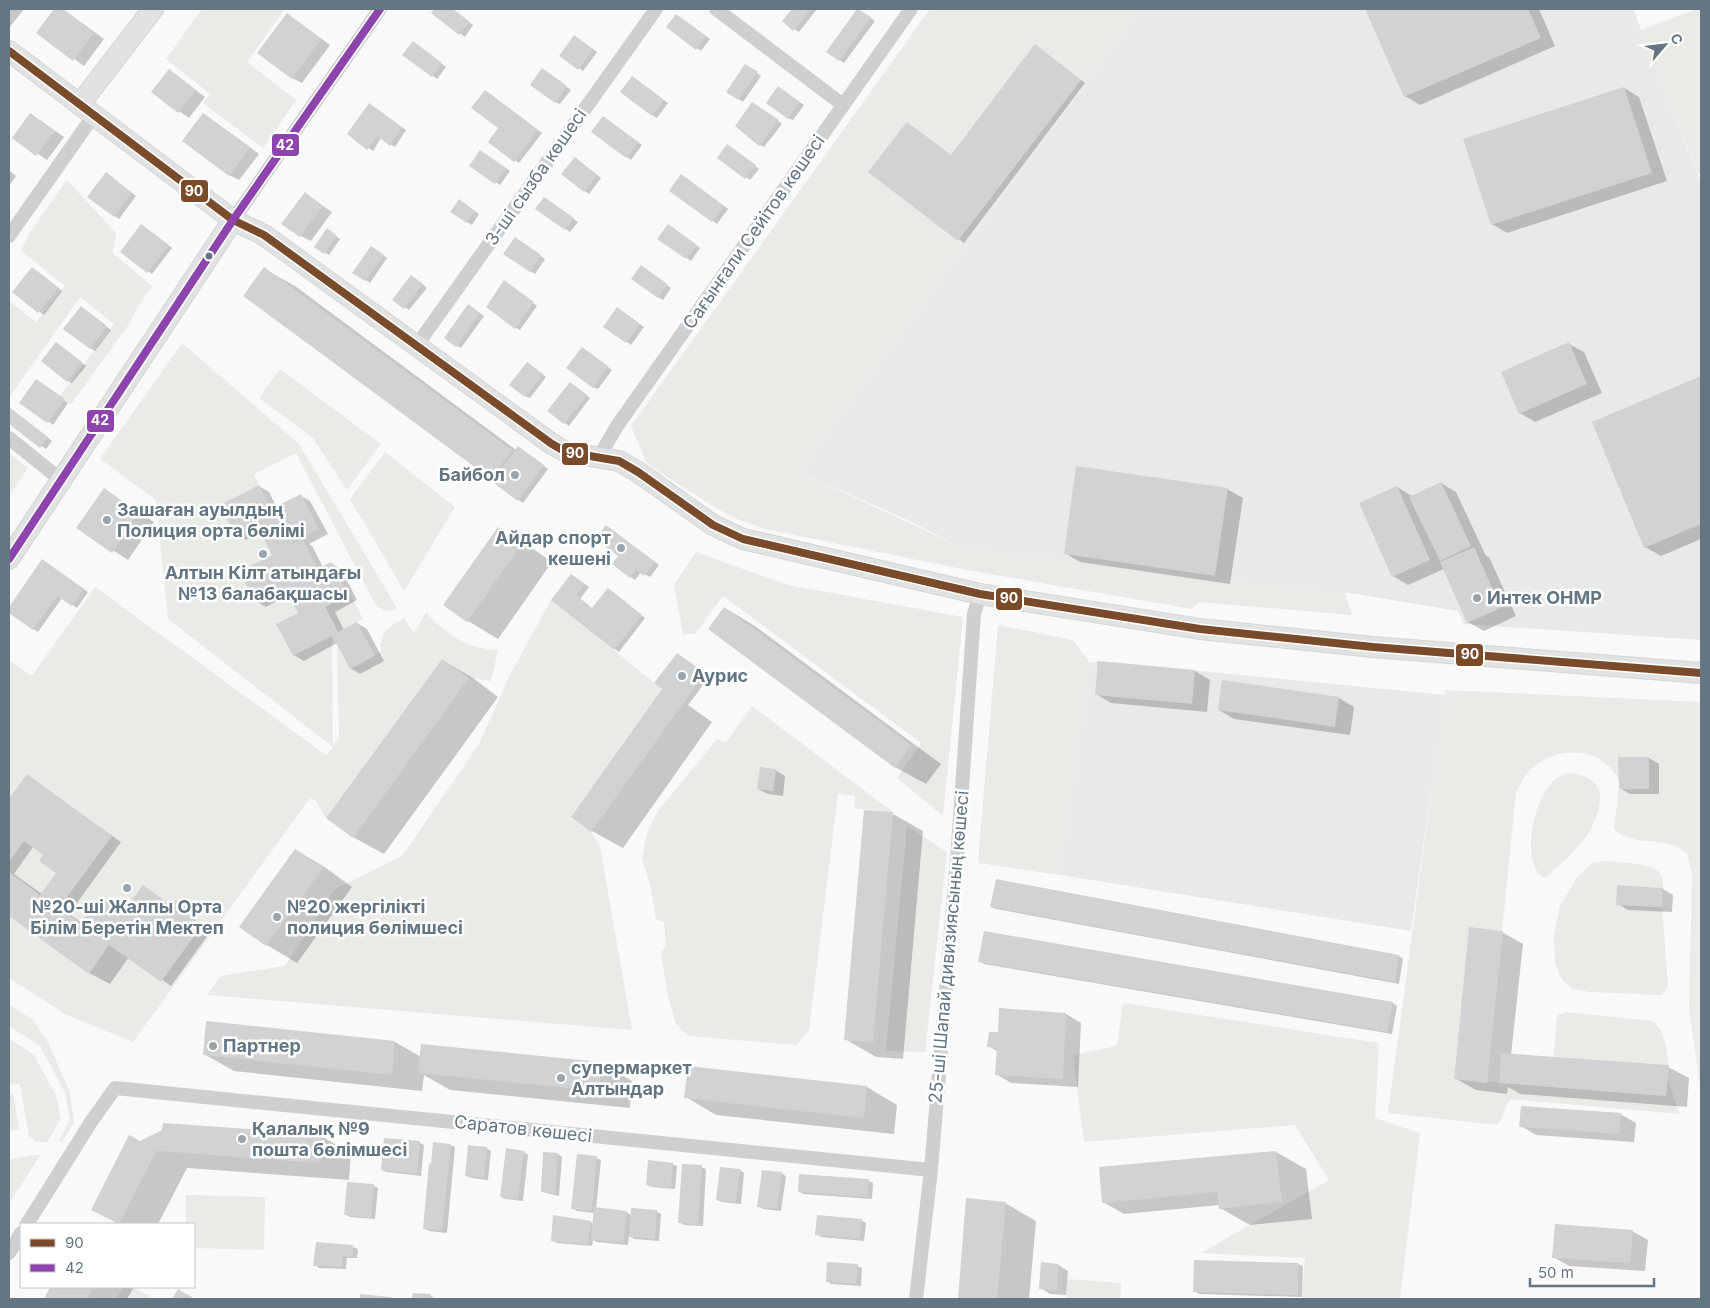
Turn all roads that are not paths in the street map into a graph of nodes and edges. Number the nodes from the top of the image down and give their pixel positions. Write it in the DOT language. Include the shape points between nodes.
graph roads {
  1 [pos="153,9"];
  2 [pos="380,9"];
  3 [pos="656,9"];
  4 [pos="716,9"];
  5 [pos="911,9"];
  6 [pos="9,51"];
  7 [pos="843,105"];
  8 [pos="87,110"];
  9 [pos="233,220"];
  10 [pos="9,236"];
  11 [pos="417,346"];
  12 [pos="9,438"];
  13 [pos="598,457"];
  14 [pos="61,480"];
  15 [pos="9,559"];
  16 [pos="980,594"];
  17 [pos="1701,673"];
  18 [pos="931,1170"];
  19 [pos="27,1223"];
  20 [pos="20,1235"];
  21 [pos="9,1253"];
  22 [pos="916,1299"];
  1 -- 8 [label="street"];
  2 -- 9 [label="street"];
  3 -- 11 [label="street, 3-ші сызба көшесі"];
  4 -- 7 [label="street"];
  5 -- 7 [label="street, Сағынғали Сейітов көшесі"];
  6 -- 8 [label="street"];
  7 -- 13 [label="street, Сағынғали Сейітов көшесі"];
  8 -- 9 [label="street"];
  8 -- 10 [label="street"];
  9 -- 11 [label="street" via="264,235"];
  9 -- 14 [label="street"];
  11 -- 13 [label="street" via="552,444 566,452"];
  12 -- 14 [label="street"];
  13 -- 16 [label="street" via="629,466 712,525 744,538"];
  14 -- 15 [label="street"];
  16 -- 17 [label="street" via="1200,629"];
  16 -- 18 [label="street, 25-ші Шапай дивизиясының көшесі" via="974,614"];
  18 -- 19 [label="street, Саратов көшесі" via="115,1088"];
  18 -- 22 [label="street, 25-ші Шапай дивизиясының көшесі"];
  20 -- 21 [label="street"];
}
